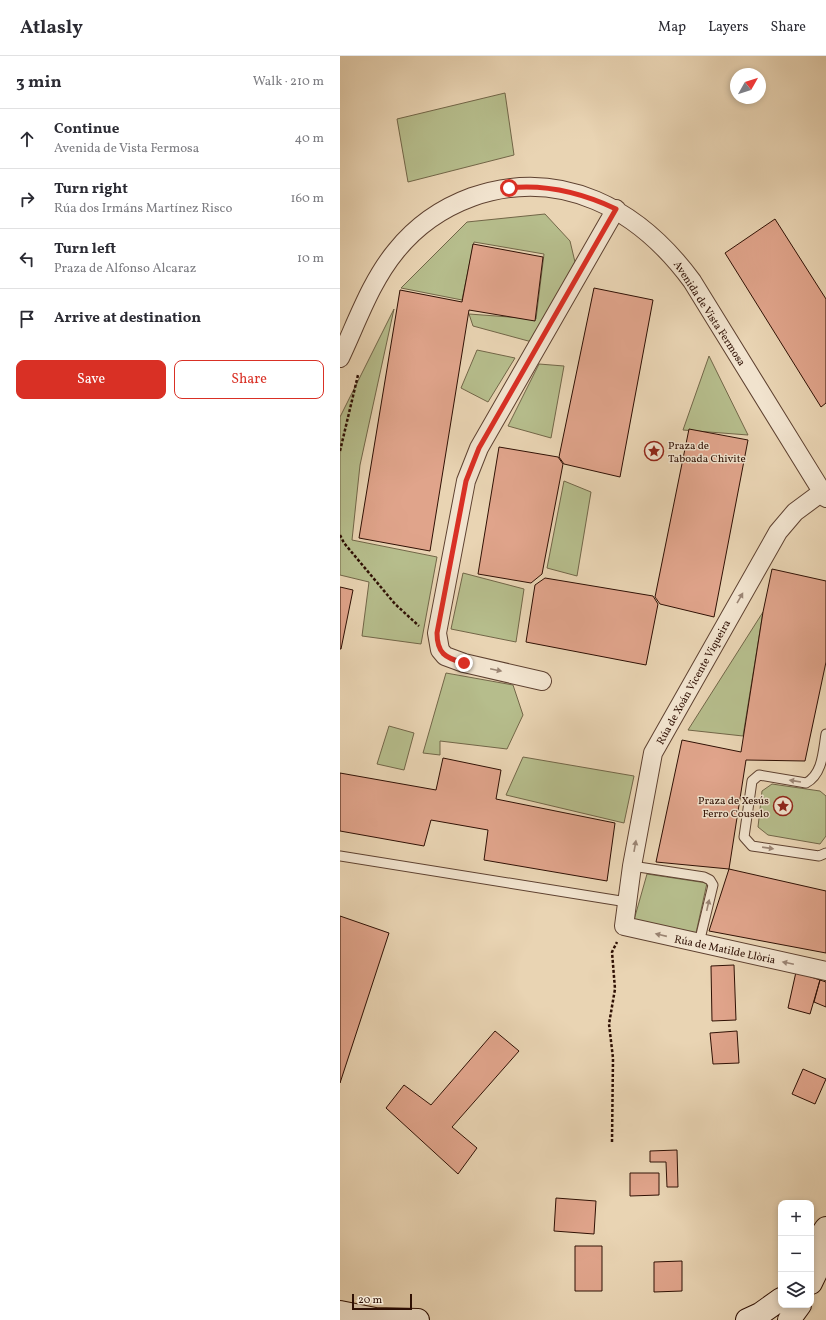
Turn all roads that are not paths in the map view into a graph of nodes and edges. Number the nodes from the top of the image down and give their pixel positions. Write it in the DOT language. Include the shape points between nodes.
graph roads {
  1 [pos="616,209"];
  2 [pos="340,358"];
  3 [pos="824,495"];
  4 [pos="542,681"];
  5 [pos="826,734"];
  6 [pos="826,853"];
  7 [pos="340,856"];
  8 [pos="632,866"];
  9 [pos="627,902"];
  10 [pos="624,926"];
  11 [pos="699,944"];
  12 [pos="826,971"];
  13 [pos="826,1228"];
  14 [pos="814,1246"];
  15 [pos="826,1252"];
  16 [pos="814,1277"];
  17 [pos="778,1301"];
  18 [pos="798,1308"];
  19 [pos="804,1308"];
  20 [pos="340,1312"];
  21 [pos="418,1320"];
  22 [pos="747,1320"];
  23 [pos="789,1320"];
  24 [pos="808,1320"];
  1 -- 2 [label="street, Avenida de Vista Fermosa" via="594,199 542,186 486,193 449,207 418,228 390,259"];
  1 -- 3 [label="street, Avenida de Vista Fermosa" via="656,238 675,257"];
  1 -- 4 [label="street, one-way" via="471,465 437,633 440,650 445,656 464,663"];
  8 -- 3 [label="street, Rúa de Xoán Vicente Viqueira, one-way" via="649,770 653,753 662,734 778,532 795,512"];
  5 -- 6 [label="lane, one-way" via="819,771 813,779 806,783 759,775 752,781 744,837 752,846 819,856"];
  7 -- 9 [label="lane"];
  8 -- 9 [label="street, Rúa de Xoán Vicente Viqueira"];
  11 -- 8 [label="lane, one-way" via="713,885 710,880"];
  9 -- 10 [label="street, Rúa de Xoán Vicente Viqueira"];
  11 -- 10 [label="street, Rúa de Matilde Llòria, one-way"];
  12 -- 11 [label="street, Rúa de Matilde Llòria, one-way"];
  13 -- 14 [label="street"];
  15 -- 16 [label="street"];
  17 -- 22 [label="street"];
  18 -- 23 [label="street"];
  19 -- 24 [label="street"];
  20 -- 21 [label="street" via="374,1319"];
}
